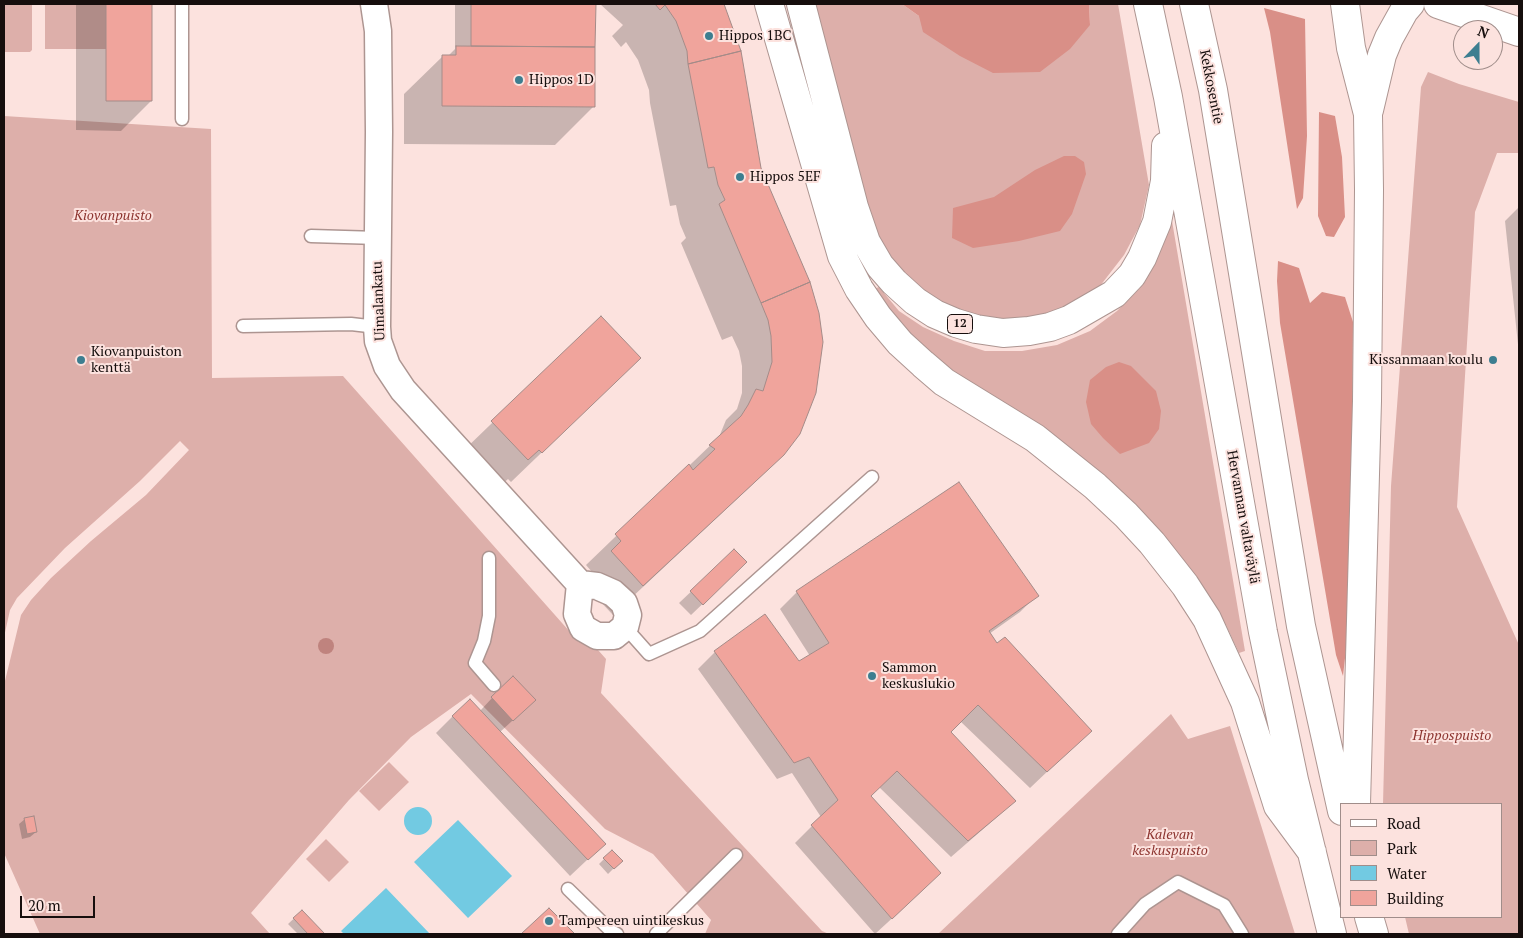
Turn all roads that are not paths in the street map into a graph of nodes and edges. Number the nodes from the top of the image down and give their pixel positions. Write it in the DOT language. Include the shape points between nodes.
graph roads {
  1 [pos="182,4"];
  2 [pos="374,4"];
  3 [pos="770,4"];
  4 [pos="801,4"];
  5 [pos="1148,4"];
  6 [pos="1194,4"];
  7 [pos="1345,4"];
  8 [pos="1410,4"];
  9 [pos="1438,4"];
  10 [pos="1519,32"];
  11 [pos="1168,97"];
  12 [pos="1368,114"];
  13 [pos="182,120"];
  14 [pos="311,236"];
  15 [pos="378,238"];
  16 [pos="243,326"];
  17 [pos="377,327"];
  18 [pos="872,477"];
  19 [pos="489,558"];
  20 [pos="580,584"];
  21 [pos="625,627"];
  22 [pos="494,684"];
  23 [pos="1340,803"];
  24 [pos="1356,803"];
  25 [pos="1312,852"];
  26 [pos="736,855"];
  27 [pos="568,889"];
  28 [pos="1369,918"];
  29 [pos="617,934"];
  30 [pos="656,934"];
  31 [pos="1118,934"];
  32 [pos="1242,934"];
  33 [pos="1332,934"];
  34 [pos="1374,934"];
  1 -- 13 [label="lane"];
  2 -- 15 [label="street, Uimalankatu" via="378,32"];
  3 -- 25 [label="highway" via="842,256 859,289 900,343 923,364 944,382 1035,438 1126,514 1152,543 1207,619 1245,702 1278,806"];
  4 -- 11 [label="highway, 12" via="854,208 866,242 880,266 915,301 935,314 976,329 1004,333 1056,325 1114,294 1132,275 1157,222 1165,181"];
  5 -- 11 [label="highway, 12"];
  6 -- 23 [label="highway, Kekkosentie" via="1227,171 1301,626"];
  7 -- 12 [label="highway" via="1351,48"];
  8 -- 12 [label="highway" via="1382,55"];
  9 -- 10 [label="highway"];
  11 -- 25 [label="highway, Hervannan valtaväylä" via="1263,632"];
  12 -- 24 [label="highway" via="1366,411"];
  14 -- 15 [label="lane"];
  15 -- 17 [label="street, Uimalankatu"];
  16 -- 17 [label="lane" via="351,324"];
  17 -- 20 [label="street, Uimalankatu" via="378,341 387,366 403,390"];
  18 -- 21 [label="lane" via="700,631 649,654"];
  19 -- 22 [label="lane" via="489,616 475,662"];
  20 -- 21 [label="street" via="597,586 613,593 624,604 628,615"];
  20 -- 21 [label="street" via="576,614 583,628 597,636 614,636"];
  25 -- 33 [label="highway, Hervannan valtaväylä"];
  26 -- 30 [label="lane"];
  27 -- 29 [label="lane"];
  28 -- 34 [label="highway"];
  31 -- 32 [label="lane" via="1145,904 1178,882 1224,905"];
}
